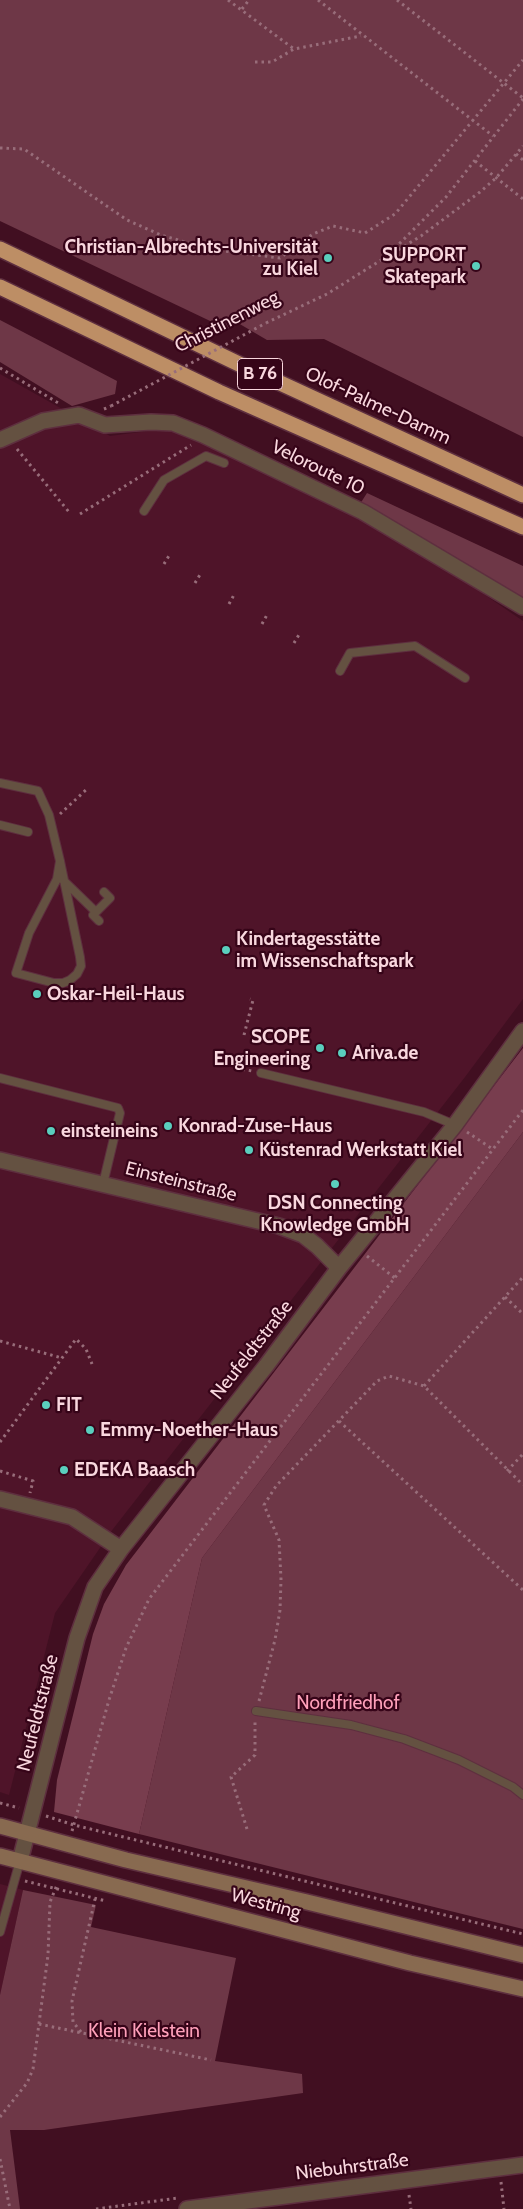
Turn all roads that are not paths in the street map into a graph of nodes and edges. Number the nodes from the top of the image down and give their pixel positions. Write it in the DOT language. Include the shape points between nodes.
graph roads {
  1 [pos="0,249"];
  2 [pos="0,287"];
  3 [pos="7,442"];
  4 [pos="224,463"];
  5 [pos="523,495"];
  6 [pos="144,510"];
  7 [pos="523,527"];
  8 [pos="523,607"];
  9 [pos="340,671"];
  10 [pos="465,678"];
  11 [pos="0,783"];
  12 [pos="0,825"];
  13 [pos="28,832"];
  14 [pos="60,861"];
  15 [pos="63,880"];
  16 [pos="104,892"];
  17 [pos="101,907"];
  18 [pos="99,921"];
  19 [pos="523,1031"];
  20 [pos="261,1073"];
  21 [pos="0,1078"];
  22 [pos="455,1124"];
  23 [pos="0,1160"];
  24 [pos="103,1184"];
  25 [pos="339,1268"];
  26 [pos="0,1499"];
  27 [pos="121,1549"];
  28 [pos="256,1711"];
  29 [pos="523,1795"];
  30 [pos="0,1826"];
  31 [pos="28,1834"];
  32 [pos="0,1856"];
  33 [pos="20,1861"];
  34 [pos="0,1932"];
  35 [pos="523,1955"];
  36 [pos="523,1989"];
  37 [pos="523,2165"];
  38 [pos="187,2209"];
  1 -- 5 [label="highway, Olof-Palme-Damm / B 76"];
  2 -- 7 [label="highway, B 76" via="219,392"];
  3 -- 8 [label="street, Veloroute 10" via="43,421 79,415 99,424 173,423 363,512"];
  4 -- 6 [label="lane" via="206,456 164,480"];
  9 -- 10 [label="lane" via="350,653 415,646"];
  11 -- 14 [label="lane" via="38,791 49,815"];
  12 -- 13 [label="lane"];
  14 -- 15 [label="lane"];
  14 -- 15 [label="lane" via="56,879 29,933 16,973 63,983 81,966"];
  15 -- 17 [label="lane"];
  16 -- 17 [label="lane" via="110,898"];
  17 -- 18 [label="lane" via="93,915"];
  19 -- 22 [label="street, Neufeldtstraße"];
  20 -- 22 [label="lane" via="424,1112"];
  21 -- 24 [label="lane" via="118,1108 120,1113"];
  22 -- 25 [label="street, Neufeldtstraße"];
  23 -- 24 [label="street, Einsteinstraße"];
  24 -- 25 [label="street, Einsteinstraße" via="279,1226 303,1235"];
  25 -- 27 [label="street, Neufeldtstraße"];
  26 -- 27 [label="street" via="72,1517"];
  27 -- 31 [label="street, Neufeldtstraße" via="96,1587 77,1638"];
  28 -- 29 [label="lane" via="351,1725 404,1739 459,1760 514,1787"];
  30 -- 31 [label="main road, Westring"];
  31 -- 33 [label="street, Neufeldtstraße"];
  31 -- 35 [label="main road, Westring"];
  32 -- 33 [label="main road, Westring"];
  33 -- 34 [label="lane"];
  33 -- 36 [label="main road, Westring"];
  37 -- 38 [label="street, Niebuhrstraße"];
}
